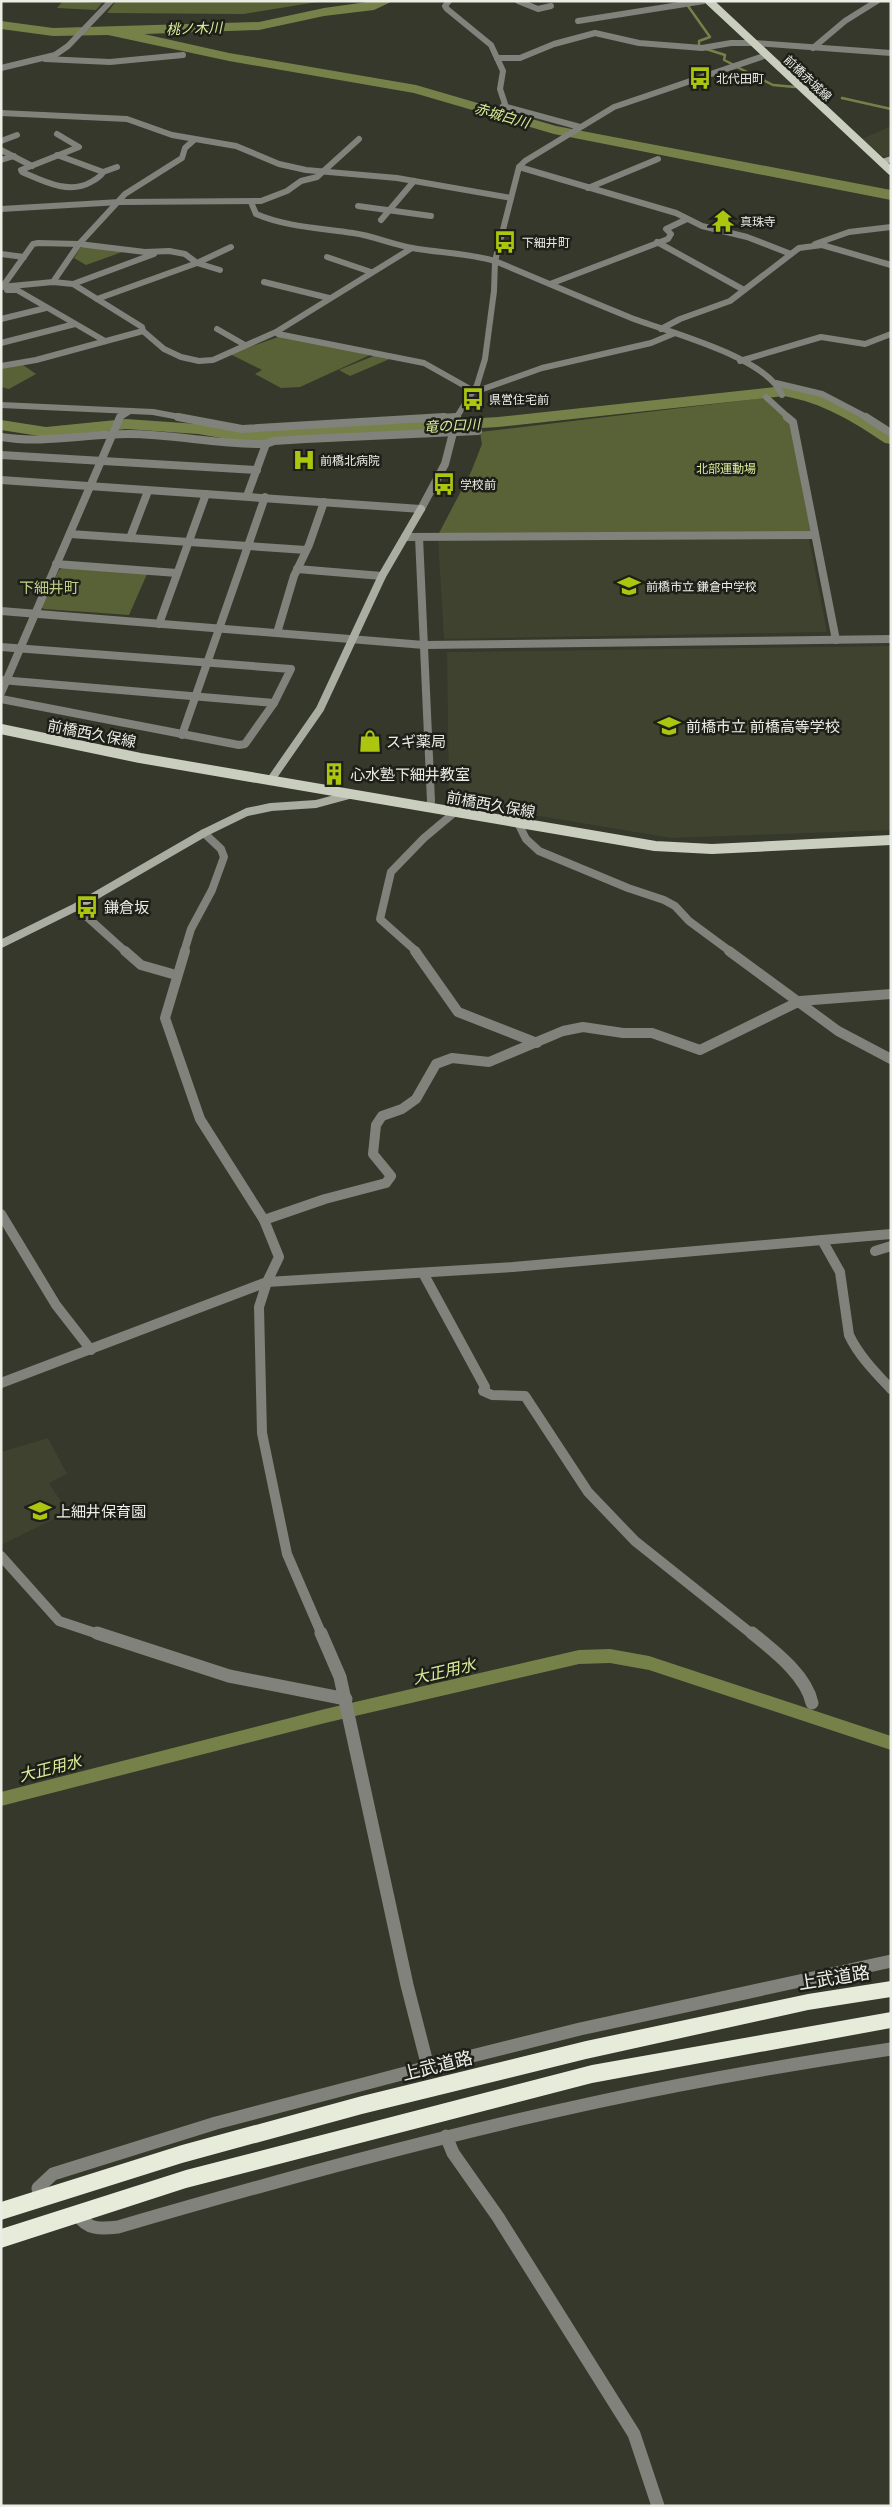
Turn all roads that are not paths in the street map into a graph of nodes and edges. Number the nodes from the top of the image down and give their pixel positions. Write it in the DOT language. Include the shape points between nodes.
graph roads {
  1 [pos="111,1"];
  2 [pos="449,1"];
  3 [pos="518,1"];
  4 [pos="704,1"];
  5 [pos="709,1"];
  6 [pos="877,1"];
  7 [pos="551,6"];
  8 [pos="578,21"];
  9 [pos="755,43"];
  10 [pos="813,48"];
  11 [pos="891,53"];
  12 [pos="767,54"];
  13 [pos="182,55"];
  14 [pos="497,58"];
  15 [pos="45,59"];
  16 [pos="1,68"];
  17 [pos="1,113"];
  18 [pos="580,127"];
  19 [pos="57,134"];
  20 [pos="17,135"];
  21 [pos="359,139"];
  22 [pos="1,140"];
  23 [pos="194,140"];
  24 [pos="1,150"];
  25 [pos="57,155"];
  26 [pos="14,156"];
  27 [pos="891,159"];
  28 [pos="1,160"];
  29 [pos="658,160"];
  30 [pos="882,162"];
  31 [pos="32,166"];
  32 [pos="519,166"];
  33 [pos="117,167"];
  34 [pos="891,171"];
  35 [pos="103,172"];
  36 [pos="324,172"];
  37 [pos="414,181"];
  38 [pos="588,188"];
  39 [pos="511,198"];
  40 [pos="120,202"];
  41 [pos="251,202"];
  42 [pos="358,206"];
  43 [pos="1,209"];
  44 [pos="389,212"];
  45 [pos="430,216"];
  46 [pos="381,220"];
  47 [pos="687,220"];
  48 [pos="891,227"];
  49 [pos="657,242"];
  50 [pos="80,244"];
  51 [pos="815,244"];
  52 [pos="231,247"];
  53 [pos="412,248"];
  54 [pos="157,252"];
  55 [pos="1,254"];
  56 [pos="791,254"];
  57 [pos="24,257"];
  58 [pos="326,257"];
  59 [pos="494,261"];
  60 [pos="197,263"];
  61 [pos="891,265"];
  62 [pos="220,270"];
  63 [pos="1,272"];
  64 [pos="13,272"];
  65 [pos="371,272"];
  66 [pos="53,282"];
  67 [pos="264,282"];
  68 [pos="72,284"];
  69 [pos="550,284"];
  70 [pos="2,288"];
  71 [pos="744,290"];
  72 [pos="329,298"];
  73 [pos="97,299"];
  74 [pos="46,308"];
  75 [pos="1,319"];
  76 [pos="75,324"];
  77 [pos="217,328"];
  78 [pos="661,329"];
  79 [pos="143,331"];
  80 [pos="675,333"];
  81 [pos="278,334"];
  82 [pos="891,334"];
  83 [pos="106,341"];
  84 [pos="1,343"];
  85 [pos="245,345"];
  86 [pos="740,361"];
  87 [pos="1,366"];
  88 [pos="777,384"];
  89 [pos="472,390"];
  90 [pos="782,394"];
  91 [pos="766,397"];
  92 [pos="1,405"];
  93 [pos="130,410"];
  94 [pos="456,418"];
  95 [pos="453,431"];
  96 [pos="478,431"];
  97 [pos="112,433"];
  98 [pos="891,433"];
  99 [pos="1,437"];
  100 [pos="266,444"];
  101 [pos="1,455"];
  102 [pos="101,461"];
  103 [pos="256,470"];
  104 [pos="1,480"];
  105 [pos="91,486"];
  106 [pos="148,490"];
  107 [pos="206,494"];
  108 [pos="247,496"];
  109 [pos="265,497"];
  110 [pos="324,502"];
  111 [pos="421,509"];
  112 [pos="70,534"];
  113 [pos="815,536"];
  114 [pos="405,537"];
  115 [pos="419,537"];
  116 [pos="130,538"];
  117 [pos="189,542"];
  118 [pos="248,546"];
  119 [pos="306,550"];
  120 [pos="56,564"];
  121 [pos="297,569"];
  122 [pos="177,573"];
  123 [pos="382,576"];
  124 [pos="1,611"];
  125 [pos="34,614"];
  126 [pos="159,624"];
  127 [pos="219,629"];
  128 [pos="277,633"];
  129 [pos="354,639"];
  130 [pos="891,639"];
  131 [pos="836,640"];
  132 [pos="424,645"];
  133 [pos="1,646"];
  134 [pos="20,648"];
  135 [pos="207,662"];
  136 [pos="4,680"];
  137 [pos="1,693"];
  138 [pos="196,696"];
  139 [pos="1,698"];
  140 [pos="274,703"];
  141 [pos="1,729"];
  142 [pos="182,735"];
  143 [pos="270,781"];
  144 [pos="354,793"];
  145 [pos="429,808"];
  146 [pos="455,812"];
  147 [pos="519,825"];
  148 [pos="204,833"];
  149 [pos="891,840"];
  150 [pos="76,907"];
  151 [pos="1,944"];
  152 [pos="176,975"];
  153 [pos="891,994"];
  154 [pos="800,1001"];
  155 [pos="537,1043"];
  156 [pos="891,1059"];
  157 [pos="1,1214"];
  158 [pos="264,1220"];
  159 [pos="891,1234"];
  160 [pos="822,1240"];
  161 [pos="891,1246"];
  162 [pos="875,1251"];
  163 [pos="422,1274"];
  164 [pos="266,1282"];
  165 [pos="91,1350"];
  166 [pos="1,1383"];
  167 [pos="891,1388"];
  168 [pos="1,1556"];
  169 [pos="346,1701"];
  170 [pos="812,1703"];
  171 [pos="891,1961"];
  172 [pos="891,1989"];
  173 [pos="891,2020"];
  174 [pos="891,2049"];
  175 [pos="428,2067"];
  176 [pos="446,2136"];
  177 [pos="40,2199"];
  178 [pos="1,2211"];
  179 [pos="77,2214"];
  180 [pos="1,2239"];
  181 [pos="658,2506"];
  1 -- 15 [label="street" via="62,51"];
  2 -- 14 [label="street" via="445,6 447,9 491,45"];
  3 -- 7 [label="street" via="536,8"];
  4 -- 8 [label="street"];
  5 -- 9 [label="main road, 前橋赤城線"];
  6 -- 10 [label="street" via="845,21"];
  9 -- 10 [label="street"];
  9 -- 12 [label="main road, 前橋赤城線"];
  9 -- 14 [label="street" via="702,48 639,44 594,33 520,58"];
  10 -- 11 [label="street"];
  12 -- 18 [label="street" via="621,104"];
  12 -- 30 [label="main road, 前橋赤城線"];
  13 -- 15 [label="street" via="110,62"];
  14 -- 18 [label="street" via="503,71 500,89 505,104 502,106"];
  15 -- 16 [label="street"];
  17 -- 23 [label="street" via="112,117"];
  18 -- 32 [label="street"];
  19 -- 25 [label="street" via="79,145"];
  20 -- 22 [label="street"];
  21 -- 36 [label="street"];
  23 -- 36 [label="street" via="236,146 279,164"];
  23 -- 40 [label="street" via="185,148 182,158 131,190"];
  24 -- 26 [label="street"];
  25 -- 31 [label="street"];
  25 -- 35 [label="street"];
  26 -- 28 [label="street"];
  26 -- 31 [label="street"];
  27 -- 30 [label="street"];
  29 -- 38 [label="street"];
  30 -- 34 [label="main road, 前橋赤城線"];
  31 -- 35 [label="street" via="21,170 40,180 71,188 81,187"];
  32 -- 38 [label="street"];
  32 -- 39 [label="street"];
  33 -- 35 [label="street"];
  36 -- 37 [label="street"];
  36 -- 41 [label="street" via="301,181 287,191"];
  37 -- 39 [label="street"];
  37 -- 44 [label="street"];
  38 -- 47 [label="street"];
  39 -- 59 [label="street"];
  40 -- 41 [label="street"];
  40 -- 43 [label="street"];
  40 -- 50 [label="street"];
  41 -- 53 [label="street" via="256,214 265,218 356,233"];
  42 -- 44 [label="street"];
  44 -- 45 [label="street"];
  44 -- 46 [label="street"];
  47 -- 49 [label="street" via="666,229 672,234"];
  47 -- 56 [label="street"];
  48 -- 51 [label="street" via="849,232"];
  49 -- 69 [label="street"];
  49 -- 71 [label="street"];
  50 -- 54 [label="street"];
  50 -- 57 [label="street" via="33,244"];
  50 -- 66 [label="street"];
  51 -- 56 [label="street"];
  51 -- 61 [label="street"];
  52 -- 60 [label="street"];
  53 -- 59 [label="street" via="475,255"];
  53 -- 65 [label="street"];
  54 -- 60 [label="street" via="185,254"];
  54 -- 68 [label="street"];
  55 -- 57 [label="street"];
  56 -- 71 [label="street"];
  57 -- 64 [label="street"];
  58 -- 65 [label="street"];
  59 -- 69 [label="street"];
  59 -- 89 [label="street" via="496,275 486,359"];
  60 -- 62 [label="street"];
  60 -- 73 [label="street"];
  63 -- 64 [label="street"];
  64 -- 70 [label="street"];
  65 -- 72 [label="street"];
  66 -- 68 [label="street"];
  66 -- 70 [label="street"];
  67 -- 72 [label="street"];
  68 -- 73 [label="street"];
  69 -- 78 [label="street"];
  70 -- 74 [label="street" via="16,290"];
  71 -- 78 [label="street" via="719,306"];
  72 -- 81 [label="street"];
  73 -- 79 [label="street" via="142,327"];
  74 -- 75 [label="street"];
  74 -- 76 [label="street"];
  76 -- 83 [label="street"];
  76 -- 84 [label="street"];
  77 -- 85 [label="street"];
  78 -- 80 [label="street"];
  79 -- 83 [label="street"];
  79 -- 85 [label="street" via="169,351 194,360 218,358"];
  80 -- 86 [label="street" via="708,343"];
  80 -- 89 [label="street" via="651,343 542,368"];
  81 -- 85 [label="street"];
  81 -- 89 [label="street" via="424,364"];
  82 -- 86 [label="street" via="865,344 822,337"];
  83 -- 87 [label="street"];
  86 -- 88 [label="street"];
  88 -- 90 [label="street"];
  88 -- 98 [label="street" via="816,390 842,402"];
  89 -- 94 [label="street"];
  91 -- 113 [label="street" via="793,422"];
  92 -- 93 [label="street"];
  93 -- 94 [label="street" via="242,429"];
  93 -- 97 [label="street" via="117,420"];
  94 -- 95 [label="street"];
  95 -- 96 [label="street"];
  95 -- 100 [label="street"];
  95 -- 111 [label="street" via="445,464"];
  97 -- 99 [label="street" via="34,441"];
  97 -- 100 [label="street" via="242,446"];
  97 -- 102 [label="street"];
  100 -- 103 [label="street"];
  101 -- 102 [label="street"];
  102 -- 103 [label="street"];
  102 -- 105 [label="street"];
  103 -- 108 [label="street"];
  104 -- 105 [label="street"];
  105 -- 106 [label="street"];
  105 -- 112 [label="street"];
  106 -- 107 [label="street"];
  106 -- 116 [label="street"];
  107 -- 108 [label="street"];
  107 -- 117 [label="street"];
  108 -- 109 [label="street"];
  109 -- 110 [label="street"];
  109 -- 118 [label="street"];
  110 -- 111 [label="street"];
  110 -- 119 [label="street"];
  111 -- 114 [label="street"];
  112 -- 116 [label="street"];
  112 -- 120 [label="street"];
  113 -- 115 [label="street"];
  113 -- 131 [label="street"];
  114 -- 115 [label="street"];
  114 -- 123 [label="street"];
  115 -- 132 [label="street"];
  116 -- 117 [label="street"];
  117 -- 118 [label="street"];
  117 -- 122 [label="street"];
  118 -- 119 [label="street"];
  118 -- 127 [label="street"];
  119 -- 121 [label="street"];
  120 -- 122 [label="street"];
  120 -- 125 [label="street"];
  121 -- 123 [label="street"];
  121 -- 128 [label="street"];
  122 -- 126 [label="street"];
  123 -- 129 [label="street"];
  124 -- 125 [label="street"];
  125 -- 126 [label="street"];
  125 -- 134 [label="street"];
  126 -- 127 [label="street"];
  127 -- 128 [label="street"];
  127 -- 135 [label="street"];
  128 -- 129 [label="street"];
  129 -- 132 [label="street"];
  129 -- 143 [label="street" via="320,709"];
  130 -- 131 [label="street"];
  131 -- 132 [label="street"];
  132 -- 145 [label="street"];
  133 -- 134 [label="street"];
  134 -- 135 [label="street"];
  134 -- 136 [label="street"];
  135 -- 138 [label="street"];
  135 -- 140 [label="street" via="291,669"];
  136 -- 137 [label="street"];
  136 -- 138 [label="street"];
  138 -- 140 [label="street"];
  138 -- 142 [label="street"];
  139 -- 142 [label="street"];
  140 -- 142 [label="street" via="245,744 239,746"];
  141 -- 143 [label="main road, 前橋西久保線"];
  143 -- 144 [label="main road, 前橋西久保線"];
  144 -- 145 [label="main road, 前橋西久保線"];
  144 -- 148 [label="street" via="316,804 246,812"];
  145 -- 146 [label="main road, 前橋西久保線"];
  146 -- 147 [label="main road, 前橋西久保線"];
  146 -- 155 [label="street" via="391,872 380,919 419,954 458,1012"];
  147 -- 149 [label="main road, 前橋西久保線" via="655,846 712,849"];
  147 -- 154 [label="street" via="526,839 540,851 675,906 689,921"];
  148 -- 150 [label="street"];
  148 -- 152 [label="street" via="224,856 212,890 191,929"];
  150 -- 151 [label="street"];
  150 -- 152 [label="street" via="141,965"];
  152 -- 158 [label="street" via="165,1018 200,1119"];
  153 -- 154 [label="street"];
  154 -- 155 [label="street" via="700,1050 652,1034 583,1027 563,1031"];
  154 -- 156 [label="street" via="838,1031"];
  155 -- 158 [label="street" via="489,1062 452,1058 436,1064 416,1099 402,1109 382,1116 376,1125 372,1154 391,1176 386,1183 325,1198"];
  157 -- 165 [label="street" via="56,1305"];
  158 -- 164 [label="street" via="279,1257"];
  159 -- 160 [label="street"];
  160 -- 163 [label="street"];
  160 -- 167 [label="street" via="840,1272 853,1344 858,1354"];
  161 -- 162 [label="street"];
  163 -- 164 [label="street"];
  163 -- 170 [label="street" via="485,1386 483,1390 492,1395 525,1396 588,1492 635,1541 773,1650 809,1689"];
  164 -- 165 [label="street"];
  164 -- 169 [label="street" via="259,1307 264,1443 287,1554 340,1677"];
  165 -- 166 [label="street"];
  168 -- 169 [label="street" via="59,1621 230,1676"];
  169 -- 175 [label="street"];
  171 -- 175 [label="street" via="580,2029"];
  172 -- 177 [label="highway, 上武道路" via="808,2002 362,2105 201,2149"];
  173 -- 179 [label="highway" via="592,2074 186,2179"];
  174 -- 176 [label="street" via="600,2100"];
  175 -- 177 [label="street" via="216,2123 53,2174 38,2188"];
  176 -- 179 [label="street" via="316,2169 118,2227 88,2227 82,2224"];
  176 -- 181 [label="street" via="453,2153 498,2217 634,2434"];
  177 -- 178 [label="highway, 上武道路"];
  179 -- 180 [label="highway"];
}
